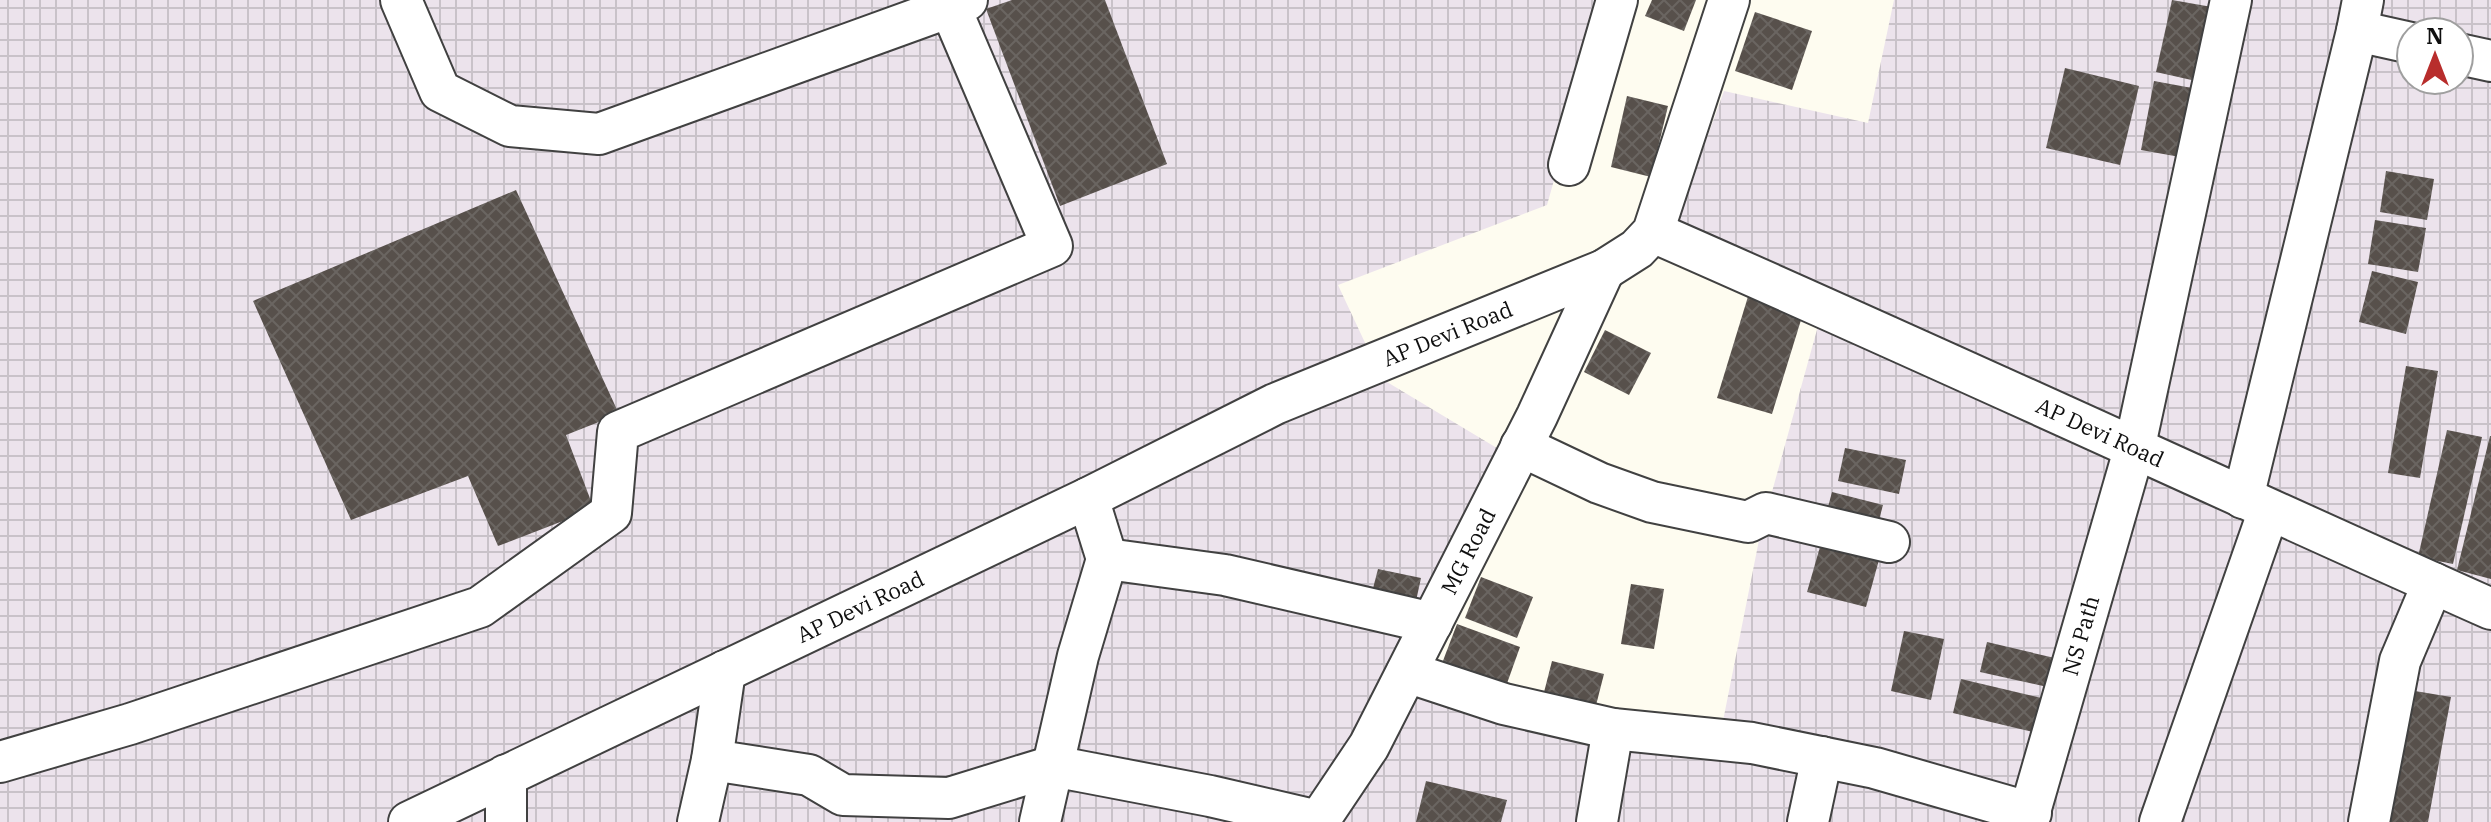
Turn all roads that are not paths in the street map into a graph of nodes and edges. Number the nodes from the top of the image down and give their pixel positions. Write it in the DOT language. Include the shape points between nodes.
graph roads {
  1 [pos="401,0"];
  2 [pos="1617,0"];
  3 [pos="1729,0"];
  4 [pos="2231,0"];
  5 [pos="959,3"];
  6 [pos="2360,15"];
  7 [pos="2395,34"];
  8 [pos="1569,165"];
  9 [pos="1653,232"];
  10 [pos="1604,270"];
  11 [pos="1521,446"];
  12 [pos="2134,450"];
  13 [pos="1088,498"];
  14 [pos="2256,504"];
  15 [pos="1889,542"];
  16 [pos="1107,559"];
  17 [pos="2433,583"];
  18 [pos="2491,609"];
  19 [pos="1432,623"];
  20 [pos="725,671"];
  21 [pos="1407,672"];
  22 [pos="1613,729"];
  23 [pos="1822,757"];
  24 [pos="712,760"];
  25 [pos="0,762"];
  26 [pos="1053,766"];
  27 [pos="506,775"];
  28 [pos="2029,818"];
  29 [pos="409,822"];
  30 [pos="506,822"];
  31 [pos="698,822"];
  32 [pos="1040,822"];
  33 [pos="1318,822"];
  34 [pos="1597,822"];
  35 [pos="1808,822"];
  36 [pos="2160,822"];
  37 [pos="2369,822"];
  1 -- 5 [label="street" via="440,91 510,126 599,134"];
  2 -- 8 [label="street"];
  3 -- 9 [label="street"];
  4 -- 12 [label="street, NS Path"];
  5 -- 25 [label="street" via="1052,246 618,432 611,513 480,607"];
  6 -- 7 [label="street"];
  6 -- 14 [label="street"];
  9 -- 10 [label="street, AP Devi Road"];
  9 -- 12 [label="street, AP Devi Road"];
  10 -- 11 [label="street, MG Road"];
  10 -- 13 [label="street, AP Devi Road" via="1275,404"];
  11 -- 15 [label="street" via="1652,502 1748,522 1766,513"];
  11 -- 19 [label="street, MG Road"];
  12 -- 14 [label="street, AP Devi Road"];
  12 -- 28 [label="street, NS Path"];
  13 -- 16 [label="street"];
  13 -- 20 [label="street, AP Devi Road"];
  14 -- 17 [label="street, AP Devi Road"];
  14 -- 36 [label="street"];
  16 -- 19 [label="street" via="1225,575"];
  16 -- 26 [label="street"];
  17 -- 18 [label="street, AP Devi Road"];
  17 -- 37 [label="street" via="2400,661"];
  19 -- 21 [label="street, MG Road"];
  20 -- 24 [label="street"];
  20 -- 27 [label="street, AP Devi Road"];
  21 -- 22 [label="street" via="1504,704"];
  21 -- 33 [label="street, MG Road" via="1369,746"];
  22 -- 23 [label="street" via="1752,743"];
  22 -- 34 [label="street"];
  23 -- 28 [label="street" via="1875,768"];
  23 -- 35 [label="street"];
  24 -- 26 [label="street" via="809,775 843,795 949,798"];
  24 -- 31 [label="street"];
  26 -- 32 [label="street"];
  26 -- 33 [label="street"];
  27 -- 29 [label="street, AP Devi Road"];
  27 -- 30 [label="street"];
}
